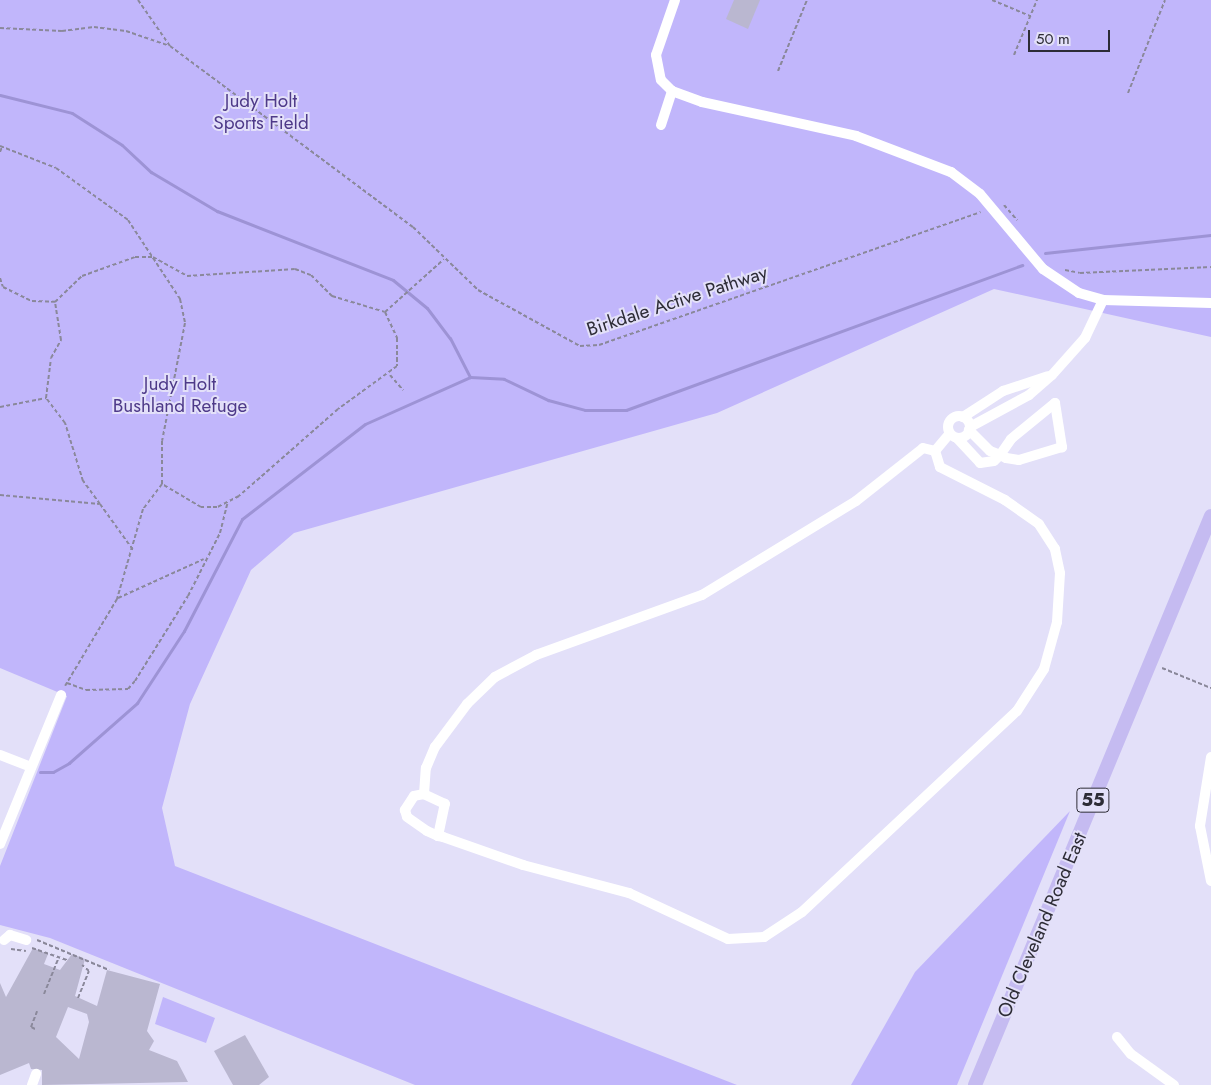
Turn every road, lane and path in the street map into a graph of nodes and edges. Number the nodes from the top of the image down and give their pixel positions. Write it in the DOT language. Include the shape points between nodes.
graph roads {
  1 [pos="138,0"];
  2 [pos="675,0"];
  3 [pos="807,0"];
  4 [pos="992,0"];
  5 [pos="1037,0"];
  6 [pos="1166,0"];
  7 [pos="1030,16"];
  8 [pos="0,28"];
  9 [pos="170,46"];
  10 [pos="1014,55"];
  11 [pos="778,71"];
  12 [pos="672,91"];
  13 [pos="1128,93"];
  14 [pos="661,125"];
  15 [pos="1,146"];
  16 [pos="0,152"];
  17 [pos="992,209"];
  18 [pos="1021,225"];
  19 [pos="152,257"];
  20 [pos="444,259"];
  21 [pos="1211,267"];
  22 [pos="1062,268"];
  23 [pos="0,278"];
  24 [pos="1103,300"];
  25 [pos="55,302"];
  26 [pos="1211,303"];
  27 [pos="385,312"];
  28 [pos="390,375"];
  29 [pos="1052,375"];
  30 [pos="403,390"];
  31 [pos="46,398"];
  32 [pos="0,407"];
  33 [pos="963,417"];
  34 [pos="969,429"];
  35 [pos="954,435"];
  36 [pos="935,451"];
  37 [pos="1000,455"];
  38 [pos="162,484"];
  39 [pos="0,495"];
  40 [pos="100,504"];
  41 [pos="227,504"];
  42 [pos="1211,516"];
  43 [pos="133,550"];
  44 [pos="204,559"];
  45 [pos="117,598"];
  46 [pos="1150,663"];
  47 [pos="66,683"];
  48 [pos="1211,688"];
  49 [pos="61,695"];
  50 [pos="0,755"];
  51 [pos="1211,757"];
  52 [pos="31,768"];
  53 [pos="424,794"];
  54 [pos="438,836"];
  55 [pos="0,844"];
  56 [pos="1211,881"];
  57 [pos="26,940"];
  58 [pos="6,944"];
  59 [pos="59,957"];
  60 [pos="69,961"];
  61 [pos="82,965"];
  62 [pos="109,970"];
  63 [pos="44,994"];
  64 [pos="78,998"];
  65 [pos="37,1011"];
  66 [pos="35,1029"];
  67 [pos="1117,1037"];
  68 [pos="36,1074"];
  69 [pos="32,1085"];
  70 [pos="975,1085"];
  71 [pos="1174,1085"];
  1 -- 9 [label="path"];
  2 -- 12 [label="street" via="656,55 661,80"];
  3 -- 11 [label="path"];
  4 -- 7 [label="path"];
  5 -- 7 [label="path"];
  6 -- 13 [label="path"];
  7 -- 10 [label="path"];
  8 -- 9 [label="path, Birkdale Active Pathway" via="62,31 94,27 126,31"];
  9 -- 20 [label="path, Birkdale Active Pathway" via="414,226"];
  12 -- 14 [label="street"];
  12 -- 17 [label="street" via="702,102 816,124 937,166 967,183"];
  15 -- 16 [label="path"];
  15 -- 19 [label="path" via="31,155 98,196 128,220"];
  17 -- 18 [label="path" via="1002,204"];
  17 -- 20 [label="path, Birkdale Active Pathway" via="590,347 570,342 485,295"];
  17 -- 24 [label="street" via="1061,284"];
  19 -- 25 [label="path" via="109,263 82,276"];
  19 -- 27 [label="path" via="187,276 295,269 311,275 332,296"];
  19 -- 38 [label="path" via="180,299 185,323 162,441"];
  20 -- 27 [label="path"];
  21 -- 22 [label="path" via="1080,273"];
  23 -- 25 [label="path" via="3,287 32,302"];
  24 -- 26 [label="street"];
  24 -- 29 [label="street" via="1085,338"];
  25 -- 31 [label="path" via="61,340 51,358"];
  27 -- 28 [label="path" via="400,354"];
  28 -- 30 [label="path"];
  28 -- 41 [label="path" via="338,409"];
  29 -- 33 [label="street" via="1003,391"];
  29 -- 34 [label="street" via="1029,395"];
  31 -- 32 [label="path"];
  31 -- 40 [label="path" via="65,423 82,481"];
  33 -- 34 [label="street"];
  33 -- 35 [label="street" via="950,421"];
  34 -- 35 [label="street"];
  34 -- 37 [label="street" via="983,446"];
  35 -- 36 [label="street"];
  35 -- 37 [label="street" via="980,463 994,461"];
  36 -- 53 [label="street" via="923,448 856,501 702,595 536,655 495,677 467,704 435,747 426,768"];
  36 -- 54 [label="street" via="945,472 1006,500 1039,524 1055,549 1060,573 1052,641 1044,669 1017,711 802,912 764,937 728,939 636,896 523,865"];
  37 -- 37 [label="street" via="1019,460 1062,447 1055,403 1011,439"];
  38 -- 41 [label="path" via="201,507"];
  38 -- 43 [label="path" via="143,509"];
  39 -- 40 [label="path"];
  40 -- 43 [label="path"];
  41 -- 44 [label="path" via="220,532"];
  42 -- 46 [label="main road, Old Cleveland Road East / 55"];
  43 -- 45 [label="path"];
  44 -- 45 [label="path"];
  44 -- 47 [label="path" via="188,596 128,688 86,690"];
  45 -- 47 [label="path"];
  46 -- 48 [label="path"];
  46 -- 70 [label="main road, Old Cleveland Road East / 55"];
  47 -- 49 [label="path"];
  49 -- 52 [label="street"];
  50 -- 52 [label="street"];
  51 -- 56 [label="street" via="1200,826"];
  52 -- 55 [label="street"];
  53 -- 54 [label="street" via="445,804"];
  53 -- 54 [label="street" via="409,801 407,817"];
  57 -- 58 [label="street" via="10,936"];
  57 -- 62 [label="path" via="62,948"];
  58 -- 59 [label="path" via="19,952 33,948"];
  59 -- 60 [label="path"];
  59 -- 63 [label="path"];
  61 -- 64 [label="path" via="89,971"];
  65 -- 66 [label="path" via="31,1027"];
  67 -- 71 [label="street" via="1131,1054"];
  68 -- 69 [label="street"];
}
